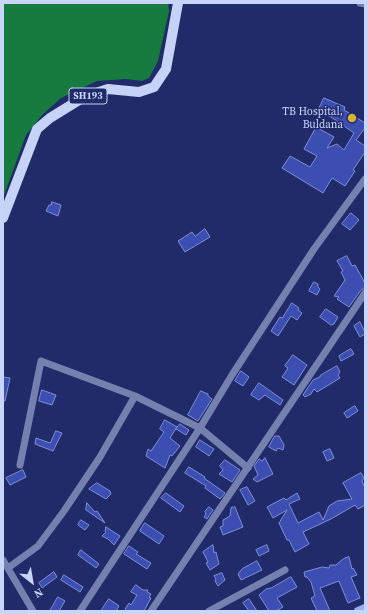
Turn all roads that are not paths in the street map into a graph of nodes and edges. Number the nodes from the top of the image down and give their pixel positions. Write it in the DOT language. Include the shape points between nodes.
graph roads {
  1 [pos="178,3"];
  2 [pos="360,3"];
  3 [pos="365,4"];
  4 [pos="365,179"];
  5 [pos="3,218"];
  6 [pos="365,292"];
  7 [pos="135,396"];
  8 [pos="200,428"];
  9 [pos="20,465"];
  10 [pos="248,468"];
  11 [pos="3,560"];
  12 [pos="8,568"];
  13 [pos="285,570"];
  14 [pos="365,608"];
  15 [pos="33,611"];
  16 [pos="81,611"];
  17 [pos="151,611"];
  18 [pos="209,611"];
  19 [pos="358,611"];
  1 -- 5 [label="main road, SH193" via="166,69 154,87 139,92 108,89 84,97 50,118 37,130"];
  2 -- 3 [label="street"];
  4 -- 8 [label="street" via="314,249"];
  6 -- 10 [label="street"];
  7 -- 8 [label="street"];
  7 -- 9 [label="street" via="40,361"];
  7 -- 12 [label="street" via="100,457 64,511 38,546"];
  8 -- 10 [label="street"];
  8 -- 16 [label="street"];
  10 -- 17 [label="street"];
  11 -- 12 [label="street"];
  12 -- 15 [label="street"];
  13 -- 18 [label="street"];
  14 -- 19 [label="street"];
}
